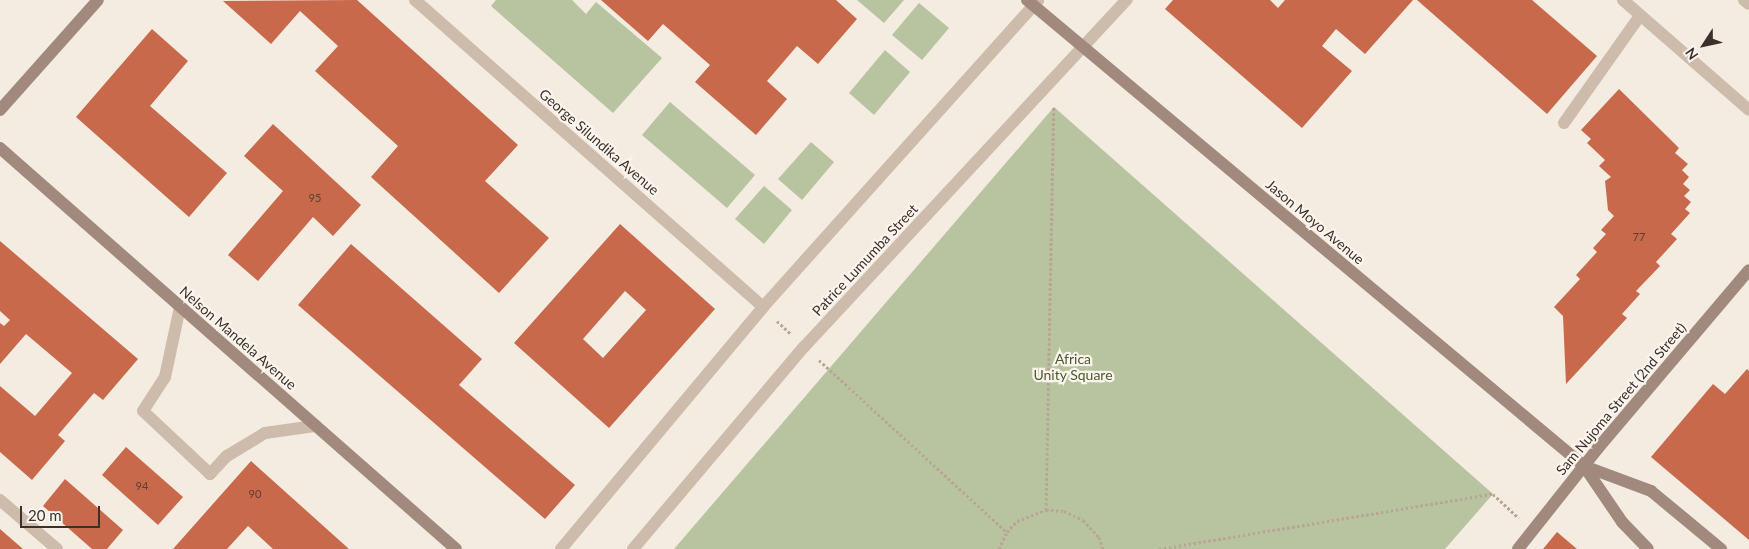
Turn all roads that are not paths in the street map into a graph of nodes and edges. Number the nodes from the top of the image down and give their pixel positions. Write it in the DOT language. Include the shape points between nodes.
graph roads {
  1 [pos="98,0"];
  2 [pos="415,0"];
  3 [pos="1126,0"];
  4 [pos="1623,0"];
  5 [pos="1744,0"];
  6 [pos="1033,2"];
  7 [pos="1749,4"];
  8 [pos="1640,17"];
  9 [pos="1083,49"];
  10 [pos="0,110"];
  11 [pos="1749,110"];
  12 [pos="1564,123"];
  13 [pos="0,148"];
  14 [pos="1749,270"];
  15 [pos="180,307"];
  16 [pos="762,307"];
  17 [pos="315,426"];
  18 [pos="1584,466"];
  19 [pos="0,500"];
  20 [pos="57,549"];
  21 [pos="456,549"];
  22 [pos="561,549"];
  23 [pos="633,549"];
  24 [pos="1518,549"];
  25 [pos="1648,549"];
  26 [pos="1721,549"];
  1 -- 10 [label="street"];
  2 -- 16 [label="street, George Silundika Avenue"];
  3 -- 9 [label="street, Patrice Lumumba Street"];
  4 -- 8 [label="street"];
  5 -- 7 [label="street"];
  6 -- 9 [label="street, Jason Moyo Avenue"];
  6 -- 16 [label="street"];
  8 -- 11 [label="street"];
  8 -- 12 [label="street"];
  9 -- 18 [label="street, Jason Moyo Avenue"];
  9 -- 23 [label="street, Patrice Lumumba Street" via="804,347"];
  13 -- 15 [label="street, Nelson Mandela Avenue"];
  14 -- 18 [label="street, Sam Nujoma Street (2nd Street)"];
  15 -- 17 [label="street, Nelson Mandela Avenue"];
  15 -- 17 [label="street" via="165,377 143,411 210,474 227,456 265,434"];
  16 -- 22 [label="street"];
  17 -- 21 [label="street, Nelson Mandela Avenue"];
  18 -- 24 [label="street, Sam Nujoma Street (2nd Street)"];
  18 -- 25 [label="street, Jason Moyo Avenue" via="1622,522"];
  18 -- 26 [label="street, Jason Moyo Avenue" via="1651,490"];
  19 -- 20 [label="street"];
}
